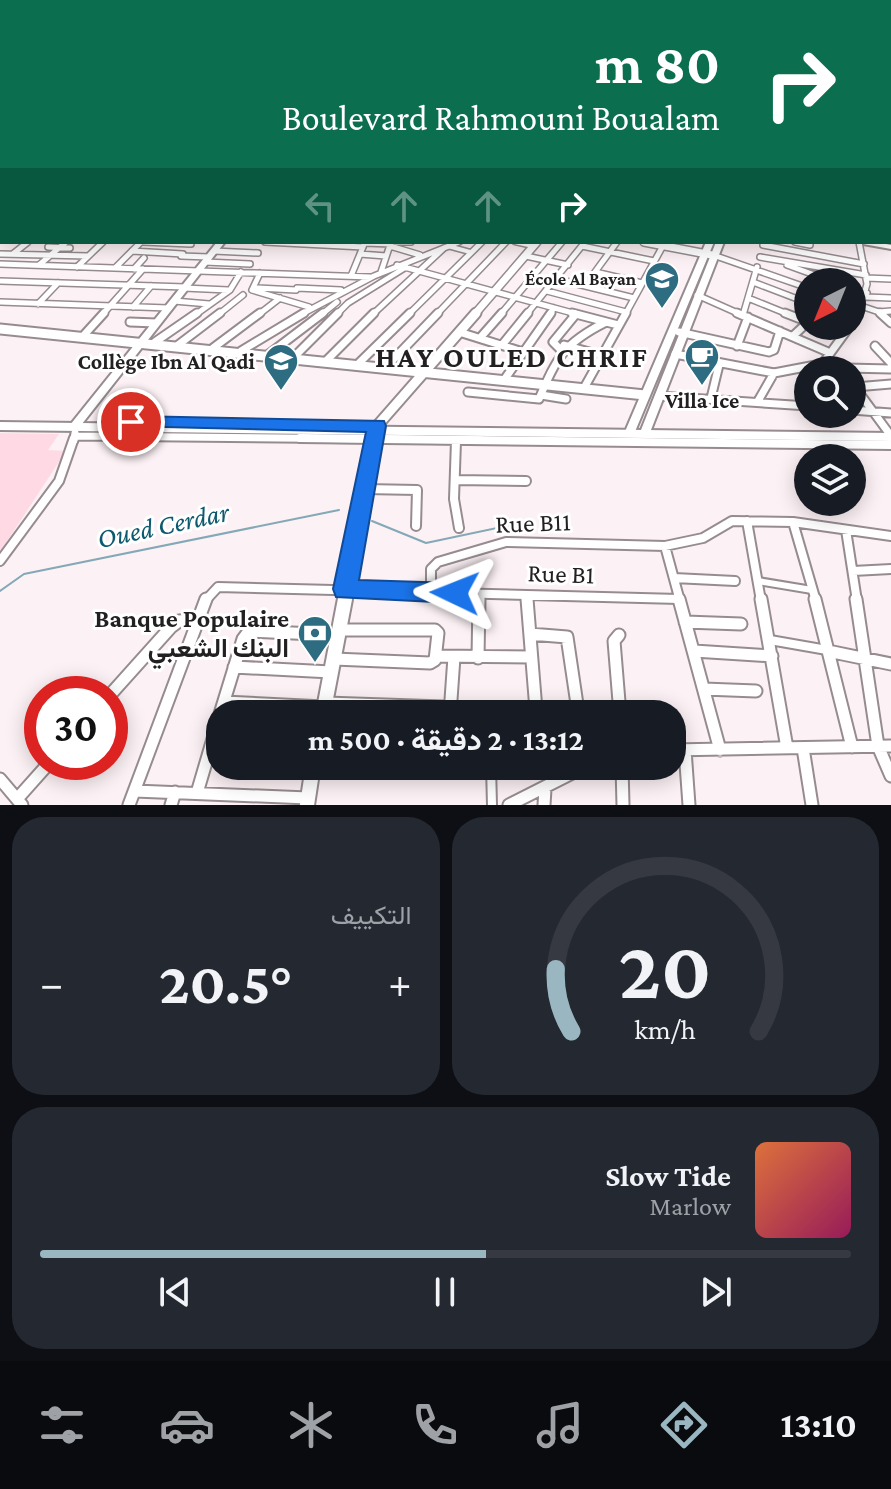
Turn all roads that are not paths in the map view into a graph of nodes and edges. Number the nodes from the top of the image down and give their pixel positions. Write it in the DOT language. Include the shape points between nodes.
graph roads {
  1 [pos="26,244"];
  2 [pos="140,244"];
  3 [pos="191,244"];
  4 [pos="219,244"];
  5 [pos="264,244"];
  6 [pos="364,244"];
  7 [pos="392,244"];
  8 [pos="451,244"];
  9 [pos="480,244"];
  10 [pos="504,244"];
  11 [pos="536,244"];
  12 [pos="560,244"];
  13 [pos="583,244"];
  14 [pos="615,244"];
  15 [pos="664,244"];
  16 [pos="710,244"];
  17 [pos="718,244"];
  18 [pos="764,244"];
  19 [pos="811,244"];
  20 [pos="863,244"];
  21 [pos="68,245"];
  22 [pos="102,245"];
  23 [pos="48,247"];
  24 [pos="59,247"];
  25 [pos="85,248"];
  26 [pos="132,251"];
  27 [pos="610,251"];
  28 [pos="470,252"];
  29 [pos="258,253"];
  30 [pos="0,254"];
  31 [pos="13,254"];
  32 [pos="360,254"];
  33 [pos="709,254"];
  34 [pos="809,254"];
  35 [pos="51,255"];
  36 [pos="182,255"];
  37 [pos="420,255"];
  38 [pos="88,256"];
  39 [pos="210,256"];
  40 [pos="386,256"];
  41 [pos="526,256"];
  42 [pos="760,257"];
  43 [pos="144,258"];
  44 [pos="547,260"];
  45 [pos="781,260"];
  46 [pos="654,261"];
  47 [pos="156,262"];
  48 [pos="0,264"];
  49 [pos="250,264"];
  50 [pos="864,264"];
  51 [pos="39,265"];
  52 [pos="397,265"];
  53 [pos="568,265"];
  54 [pos="77,267"];
  55 [pos="406,267"];
  56 [pos="115,268"];
  57 [pos="800,268"];
  58 [pos="821,268"];
  59 [pos="865,268"];
  60 [pos="134,269"];
  61 [pos="146,269"];
  62 [pos="169,270"];
  63 [pos="417,270"];
  64 [pos="756,270"];
  65 [pos="198,271"];
  66 [pos="243,272"];
  67 [pos="381,272"];
  68 [pos="260,273"];
  69 [pos="303,274"];
  70 [pos="351,276"];
  71 [pos="370,277"];
  72 [pos="866,277"];
  73 [pos="444,278"];
  74 [pos="557,279"];
  75 [pos="891,279"];
  76 [pos="0,281"];
  77 [pos="753,282"];
  78 [pos="58,283"];
  79 [pos="642,283"];
  80 [pos="794,283"];
  81 [pos="466,284"];
  82 [pos="128,285"];
  83 [pos="151,286"];
  84 [pos="185,287"];
  85 [pos="252,289"];
  86 [pos="297,289"];
  87 [pos="230,290"];
  88 [pos="343,290"];
  89 [pos="547,291"];
  90 [pos="494,292"];
  91 [pos="243,295"];
  92 [pos="697,295"];
  93 [pos="866,295"];
  94 [pos="280,298"];
  95 [pos="516,298"];
  96 [pos="634,298"];
  97 [pos="748,298"];
  98 [pos="794,298"];
  99 [pos="891,298"];
  100 [pos="291,301"];
  101 [pos="0,302"];
  102 [pos="337,302"];
  103 [pos="535,303"];
  104 [pos="38,304"];
  105 [pos="171,304"];
  106 [pos="209,304"];
  107 [pos="110,306"];
  108 [pos="133,307"];
  109 [pos="309,307"];
  110 [pos="554,308"];
  111 [pos="866,308"];
  112 [pos="891,311"];
  113 [pos="626,312"];
  114 [pos="879,312"];
  115 [pos="576,314"];
  116 [pos="746,316"];
  117 [pos="130,322"];
  118 [pos="606,322"];
  119 [pos="890,322"];
  120 [pos="156,323"];
  121 [pos="618,325"];
  122 [pos="0,329"];
  123 [pos="780,331"];
  124 [pos="459,332"];
  125 [pos="677,332"];
  126 [pos="84,335"];
  127 [pos="793,336"];
  128 [pos="480,338"];
  129 [pos="142,340"];
  130 [pos="838,340"];
  131 [pos="155,342"];
  132 [pos="178,345"];
  133 [pos="502,345"];
  134 [pos="737,346"];
  135 [pos="875,346"];
  136 [pos="213,348"];
  137 [pos="562,348"];
  138 [pos="241,351"];
  139 [pos="523,352"];
  140 [pos="828,352"];
  141 [pos="269,354"];
  142 [pos="675,354"];
  143 [pos="600,355"];
  144 [pos="826,356"];
  145 [pos="294,357"];
  146 [pos="327,360"];
  147 [pos="359,363"];
  148 [pos="719,365"];
  149 [pos="387,366"];
  150 [pos="891,366"];
  151 [pos="866,367"];
  152 [pos="425,370"];
  153 [pos="794,370"];
  154 [pos="774,373"];
  155 [pos="504,380"];
  156 [pos="543,383"];
  157 [pos="891,384"];
  158 [pos="584,388"];
  159 [pos="468,392"];
  160 [pos="541,395"];
  161 [pos="645,395"];
  162 [pos="659,396"];
  163 [pos="711,398"];
  164 [pos="566,399"];
  165 [pos="758,401"];
  166 [pos="794,405"];
  167 [pos="866,411"];
  168 [pos="872,412"];
  169 [pos="891,413"];
  170 [pos="0,423"];
  171 [pos="76,428"];
  172 [pos="375,433"];
  173 [pos="637,433"];
  174 [pos="890,434"];
  175 [pos="456,441"];
  176 [pos="891,445"];
  177 [pos="455,480"];
  178 [pos="526,481"];
  179 [pos="365,489"];
  180 [pos="747,521"];
  181 [pos="793,522"];
  182 [pos="416,526"];
  183 [pos="459,528"];
  184 [pos="846,530"];
  185 [pos="891,536"];
  186 [pos="665,546"];
  187 [pos="0,561"];
  188 [pos="891,569"];
  189 [pos="853,571"];
  190 [pos="674,578"];
  191 [pos="735,581"];
  192 [pos="758,581"];
  193 [pos="345,589"];
  194 [pos="813,590"];
  195 [pos="431,592"];
  196 [pos="479,594"];
  197 [pos="527,595"];
  198 [pos="679,599"];
  199 [pos="200,619"];
  200 [pos="685,622"];
  201 [pos="741,624"];
  202 [pos="338,632"];
  203 [pos="530,634"];
  204 [pos="619,635"];
  205 [pos="769,640"];
  206 [pos="694,651"];
  207 [pos="828,651"];
  208 [pos="772,656"];
  209 [pos="454,657"];
  210 [pos="531,657"];
  211 [pos="478,658"];
  212 [pos="863,659"];
  213 [pos="433,660"];
  214 [pos="891,664"];
  215 [pos="332,665"];
  216 [pos="234,667"];
  217 [pos="127,676"];
  218 [pos="704,689"];
  219 [pos="756,691"];
  220 [pos="224,700"];
  221 [pos="325,700"];
  222 [pos="451,700"];
  223 [pos="535,700"];
  224 [pos="576,700"];
  225 [pos="619,700"];
  226 [pos="885,746"];
  227 [pos="852,747"];
  228 [pos="787,748"];
  229 [pos="803,748"];
  230 [pos="686,750"];
  231 [pos="720,750"];
  232 [pos="206,770"];
  233 [pos="891,776"];
  234 [pos="0,779"];
  235 [pos="36,780"];
  236 [pos="311,780"];
  237 [pos="491,780"];
  238 [pos="561,780"];
  239 [pos="622,780"];
  240 [pos="684,780"];
  241 [pos="545,789"];
  242 [pos="135,791"];
  243 [pos="197,793"];
  244 [pos="173,798"];
  245 [pos="220,800"];
  246 [pos="20,802"];
  247 [pos="308,802"];
  248 [pos="129,805"];
  249 [pos="492,805"];
  250 [pos="509,805"];
  251 [pos="544,805"];
  252 [pos="623,805"];
  253 [pos="689,805"];
  254 [pos="812,805"];
  1 -- 31 [label="street"];
  2 -- 26 [label="street"];
  3 -- 36 [label="street"];
  4 -- 39 [label="main road"];
  5 -- 29 [label="street"];
  6 -- 7 [label="street"];
  6 -- 32 [label="street"];
  7 -- 37 [label="street"];
  7 -- 40 [label="street"];
  8 -- 28 [label="street"];
  8 -- 37 [label="street"];
  8 -- 63 [label="street"];
  9 -- 28 [label="street"];
  10 -- 81 [label="street"];
  11 -- 41 [label="street"];
  12 -- 44 [label="street"];
  13 -- 27 [label="street"];
  13 -- 53 [label="street"];
  14 -- 27 [label="street"];
  15 -- 33 [label="street"];
  15 -- 46 [label="street"];
  16 -- 33 [label="main road"];
  17 -- 33 [label="main road"];
  18 -- 34 [label="street"];
  18 -- 42 [label="street"];
  19 -- 34 [label="street"];
  20 -- 50 [label="street"];
  21 -- 24 [label="street"];
  22 -- 25 [label="street"];
  22 -- 38 [label="street"];
  23 -- 24 [label="street"];
  24 -- 35 [label="street"];
  26 -- 36 [label="street"];
  26 -- 56 [label="street"];
  27 -- 46 [label="street"];
  27 -- 79 [label="street" via="595,272"];
  28 -- 73 [label="street"];
  29 -- 39 [label="street"];
  29 -- 49 [label="street"];
  30 -- 31 [label="street"];
  31 -- 35 [label="street"];
  31 -- 48 [label="street"];
  32 -- 40 [label="street"];
  32 -- 70 [label="street"];
  33 -- 64 [label="street"];
  33 -- 92 [label="main road"];
  33 -- 125 [label="main road"];
  34 -- 50 [label="street"];
  35 -- 38 [label="street"];
  35 -- 51 [label="street"];
  36 -- 39 [label="street"];
  36 -- 62 [label="street"];
  37 -- 52 [label="street"];
  38 -- 54 [label="street"];
  39 -- 49 [label="street"];
  39 -- 65 [label="main road"];
  40 -- 67 [label="street"];
  41 -- 44 [label="street"];
  41 -- 90 [label="street"];
  42 -- 45 [label="street"];
  42 -- 64 [label="street"];
  43 -- 60 [label="street"];
  44 -- 53 [label="street"];
  44 -- 95 [label="street"];
  45 -- 57 [label="street"];
  45 -- 58 [label="street"];
  46 -- 79 [label="street"];
  47 -- 61 [label="street"];
  48 -- 51 [label="street"];
  49 -- 66 [label="street"];
  50 -- 59 [label="street"];
  51 -- 54 [label="street"];
  52 -- 55 [label="street"];
  52 -- 67 [label="street"];
  53 -- 74 [label="street"];
  54 -- 56 [label="street"];
  55 -- 63 [label="street"];
  55 -- 145 [label="street" via="348,303"];
  56 -- 60 [label="street"];
  60 -- 61 [label="street"];
  61 -- 62 [label="street"];
  61 -- 82 [label="street"];
  62 -- 65 [label="street"];
  63 -- 73 [label="street"];
  63 -- 146 [label="street"];
  64 -- 77 [label="street"];
  64 -- 80 [label="street"];
  65 -- 66 [label="street"];
  65 -- 84 [label="main road"];
  66 -- 68 [label="street"];
  66 -- 87 [label="street"];
  67 -- 71 [label="street"];
  68 -- 69 [label="street"];
  68 -- 85 [label="street"];
  69 -- 70 [label="street"];
  69 -- 86 [label="street"];
  70 -- 71 [label="street"];
  71 -- 88 [label="street"];
  72 -- 75 [label="street"];
  73 -- 81 [label="street"];
  73 -- 147 [label="street"];
  74 -- 89 [label="street"];
  74 -- 96 [label="street"];
  76 -- 78 [label="street"];
  77 -- 97 [label="street"];
  77 -- 98 [label="street"];
  78 -- 82 [label="street"];
  78 -- 104 [label="street"];
  79 -- 96 [label="street"];
  81 -- 90 [label="street"];
  81 -- 149 [label="street"];
  82 -- 83 [label="street"];
  82 -- 107 [label="street"];
  83 -- 84 [label="street"];
  83 -- 108 [label="street"];
  84 -- 87 [label="street"];
  84 -- 105 [label="main road"];
  85 -- 86 [label="street"];
  85 -- 94 [label="street"];
  86 -- 88 [label="street"];
  86 -- 100 [label="street"];
  87 -- 106 [label="street"];
  88 -- 109 [label="street"];
  89 -- 103 [label="street"];
  89 -- 113 [label="street"];
  90 -- 95 [label="street"];
  90 -- 124 [label="street"];
  91 -- 132 [label="street"];
  92 -- 116 [label="street"];
  92 -- 125 [label="main road"];
  93 -- 99 [label="street"];
  94 -- 100 [label="street"];
  94 -- 136 [label="street"];
  95 -- 103 [label="street"];
  95 -- 128 [label="street"];
  96 -- 113 [label="street"];
  97 -- 116 [label="street"];
  97 -- 127 [label="street" via="808,322"];
  100 -- 109 [label="street"];
  101 -- 104 [label="street"];
  102 -- 141 [label="street"];
  103 -- 110 [label="street"];
  103 -- 133 [label="street"];
  104 -- 107 [label="street"];
  105 -- 106 [label="street"];
  105 -- 108 [label="street"];
  105 -- 120 [label="main road"];
  106 -- 131 [label="street"];
  107 -- 108 [label="street"];
  107 -- 126 [label="street"];
  109 -- 138 [label="street"];
  110 -- 115 [label="street"];
  110 -- 139 [label="street"];
  111 -- 114 [label="street"];
  112 -- 114 [label="street"];
  113 -- 121 [label="street"];
  114 -- 119 [label="street"];
  115 -- 118 [label="street"];
  115 -- 137 [label="street" via="553,342"];
  116 -- 123 [label="street"];
  116 -- 134 [label="street"];
  117 -- 120 [label="street"];
  118 -- 121 [label="street"];
  118 -- 137 [label="street"];
  120 -- 129 [label="main road"];
  121 -- 143 [label="street"];
  122 -- 126 [label="street"];
  123 -- 127 [label="street"];
  123 -- 134 [label="street" via="773,351"];
  124 -- 128 [label="street"];
  124 -- 152 [label="street"];
  125 -- 134 [label="street"];
  125 -- 142 [label="main road"];
  125 -- 161 [label="main road"];
  126 -- 129 [label="street"];
  127 -- 140 [label="street"];
  128 -- 133 [label="street"];
  129 -- 131 [label="street"];
  129 -- 171 [label="main road"];
  130 -- 140 [label="street"];
  131 -- 132 [label="street"];
  132 -- 136 [label="street"];
  133 -- 139 [label="street"];
  135 -- 150 [label="street"];
  136 -- 138 [label="street"];
  137 -- 143 [label="street"];
  137 -- 156 [label="street"];
  138 -- 141 [label="street"];
  139 -- 155 [label="street"];
  140 -- 144 [label="street"];
  141 -- 145 [label="street"];
  142 -- 148 [label="street"];
  142 -- 162 [label="main road"];
  143 -- 158 [label="street"];
  145 -- 146 [label="street"];
  146 -- 147 [label="street"];
  147 -- 149 [label="street"];
  148 -- 154 [label="street"];
  148 -- 163 [label="street"];
  149 -- 152 [label="street"];
  150 -- 151 [label="street"];
  152 -- 155 [label="street"];
  152 -- 172 [label="street"];
  153 -- 154 [label="street"];
  154 -- 165 [label="street"];
  155 -- 156 [label="street"];
  156 -- 158 [label="street"];
  156 -- 160 [label="street"];
  157 -- 168 [label="street" via="856,386"];
  158 -- 161 [label="street"];
  159 -- 160 [label="street" via="537,400"];
  160 -- 164 [label="street"];
  161 -- 173 [label="main road"];
  162 -- 163 [label="street"];
  162 -- 173 [label="main road"];
  163 -- 165 [label="street"];
  165 -- 166 [label="street"];
  167 -- 168 [label="street"];
  168 -- 169 [label="street"];
  168 -- 174 [label="street"];
  170 -- 171 [label="main road"];
  171 -- 172 [label="main road"];
  171 -- 187 [label="street" via="67,463"];
  172 -- 173 [label="main road"];
  172 -- 175 [label="street"];
  172 -- 179 [label="street"];
  173 -- 174 [label="main road"];
  173 -- 175 [label="street"];
  173 -- 176 [label="street"];
  175 -- 177 [label="street"];
  177 -- 178 [label="street"];
  177 -- 183 [label="street"];
  179 -- 182 [label="street" via="417,490"];
  179 -- 193 [label="street"];
  180 -- 181 [label="street"];
  180 -- 186 [label="street, Rue B11" via="729,522 703,538"];
  180 -- 192 [label="street"];
  181 -- 184 [label="street"];
  181 -- 194 [label="street"];
  184 -- 185 [label="street"];
  184 -- 189 [label="street"];
  186 -- 190 [label="street"];
  186 -- 195 [label="street, Rue B11" via="506,542 467,549 434,565"];
  188 -- 189 [label="street"];
  189 -- 212 [label="street"];
  190 -- 191 [label="street"];
  190 -- 198 [label="street"];
  192 -- 194 [label="street"];
  192 -- 205 [label="street"];
  193 -- 195 [label="street, Rue B1"];
  193 -- 199 [label="street, Rue B1" via="218,587 207,596"];
  193 -- 202 [label="street"];
  194 -- 207 [label="street"];
  195 -- 196 [label="street, Rue B1"];
  196 -- 197 [label="street, Rue B1"];
  196 -- 211 [label="street"];
  197 -- 198 [label="street, Rue B1"];
  197 -- 203 [label="street"];
  198 -- 200 [label="street"];
  199 -- 217 [label="street" via="171,627"];
  199 -- 242 [label="street"];
  200 -- 201 [label="street"];
  200 -- 206 [label="street"];
  202 -- 213 [label="street" via="435,630"];
  202 -- 215 [label="street"];
  202 -- 216 [label="street" via="254,629 243,639"];
  203 -- 210 [label="street"];
  203 -- 224 [label="street" via="567,637"];
  204 -- 225 [label="street" via="614,641"];
  205 -- 207 [label="street"];
  205 -- 208 [label="street"];
  206 -- 208 [label="street"];
  206 -- 218 [label="street"];
  207 -- 212 [label="street"];
  207 -- 227 [label="street"];
  208 -- 228 [label="street"];
  209 -- 211 [label="street"];
  209 -- 213 [label="street"];
  209 -- 222 [label="street"];
  210 -- 211 [label="street"];
  210 -- 223 [label="street"];
  212 -- 214 [label="street"];
  212 -- 226 [label="street"];
  213 -- 215 [label="street"];
  215 -- 216 [label="street"];
  215 -- 221 [label="street"];
  216 -- 220 [label="street"];
  218 -- 219 [label="street"];
  218 -- 231 [label="street"];
  226 -- 227 [label="street"];
  226 -- 233 [label="street"];
  227 -- 229 [label="street"];
  228 -- 229 [label="street"];
  228 -- 231 [label="street"];
  229 -- 254 [label="street"];
  230 -- 231 [label="street"];
  232 -- 243 [label="street"];
  234 -- 246 [label="street"];
  235 -- 246 [label="street"];
  236 -- 247 [label="street"];
  237 -- 249 [label="street"];
  238 -- 241 [label="street"];
  239 -- 252 [label="street"];
  240 -- 253 [label="street"];
  241 -- 250 [label="street"];
  241 -- 251 [label="street"];
  242 -- 244 [label="street"];
  242 -- 248 [label="street"];
  243 -- 244 [label="street"];
  243 -- 245 [label="street"];
  245 -- 247 [label="street"];
}
